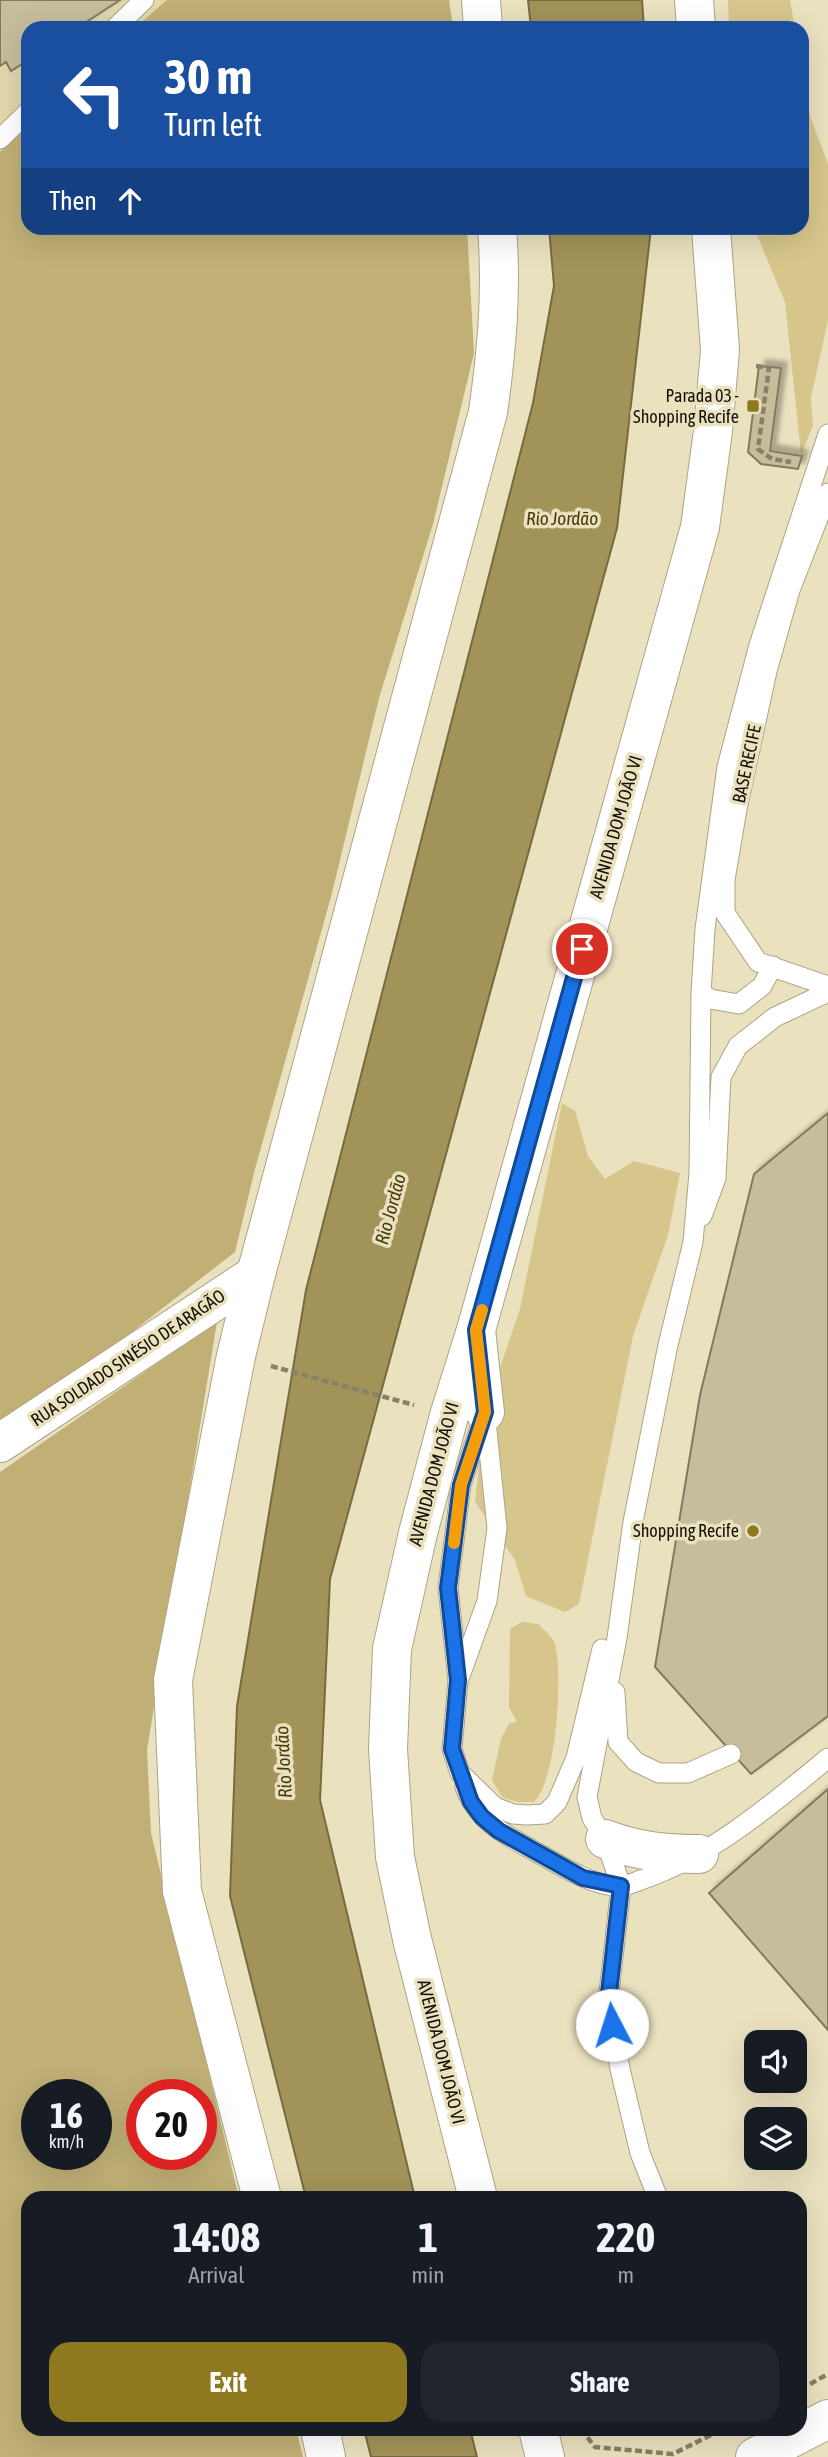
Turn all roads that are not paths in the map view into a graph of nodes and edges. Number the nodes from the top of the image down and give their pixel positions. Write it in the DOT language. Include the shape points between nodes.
graph roads {
  1 [pos="144,0"];
  2 [pos="481,0"];
  3 [pos="694,0"];
  4 [pos="122,21"];
  5 [pos="482,21"];
  6 [pos="696,21"];
  7 [pos="21,118"];
  8 [pos="0,139"];
  9 [pos="497,235"];
  10 [pos="711,235"];
  11 [pos="828,434"];
  12 [pos="828,493"];
  13 [pos="773,966"];
  14 [pos="828,986"];
  15 [pos="828,992"];
  16 [pos="701,993"];
  17 [pos="693,1242"];
  18 [pos="256,1273"];
  19 [pos="476,1330"];
  20 [pos="485,1412"];
  21 [pos="0,1443"];
  22 [pos="633,1522"];
  23 [pos="617,1638"];
  24 [pos="458,1680"];
  25 [pos="731,1754"];
  26 [pos="828,1758"];
  27 [pos="460,1773"];
  28 [pos="605,1839"];
  29 [pos="699,1854"];
  30 [pos="621,1886"];
  31 [pos="260,2191"];
  32 [pos="476,2191"];
  33 [pos="655,2191"];
  34 [pos="828,2419"];
  35 [pos="807,2430"];
  36 [pos="322,2436"];
  37 [pos="540,2436"];
  38 [pos="795,2436"];
  39 [pos="326,2457"];
  40 [pos="545,2457"];
  41 [pos="755,2457"];
  1 -- 4 [label="lane"];
  2 -- 5 [label="main road"];
  3 -- 6 [label="main road"];
  7 -- 8 [label="lane"];
  9 -- 18 [label="main road" via="497,346 488,412"];
  10 -- 19 [label="main road, AVENIDA DOM JOÃO VI" via="720,359 700,527"];
  11 -- 16 [label="lane" via="758,645 727,767 706,917"];
  12 -- 13 [label="lane, BASE RECIFE" via="790,590 767,671 725,880 725,913 758,962"];
  13 -- 14 [label="lane, BASE RECIFE"];
  13 -- 16 [label="lane" via="762,986 739,1004"];
  15 -- 17 [label="lane" via="775,1017 738,1045 722,1077 716,1178"];
  16 -- 17 [label="lane" via="699,1173"];
  17 -- 22 [label="lane"];
  18 -- 21 [label="main road, RUA SOLDADO SINÉSIO DE ARAGÃO"];
  18 -- 31 [label="main road" via="173,1680 182,1891"];
  19 -- 20 [label="main road"];
  19 -- 32 [label="main road, AVENIDA DOM JOÃO VI" via="418,1533 392,1649 388,1749 395,1857"];
  20 -- 24 [label="lane" via="461,1485 448,1588"];
  20 -- 24 [label="lane" via="497,1528 487,1601"];
  22 -- 23 [label="lane"];
  22 -- 27 [label="lane" via="576,1758 557,1802 545,1814 513,1814 495,1807"];
  23 -- 25 [label="lane" via="614,1710 618,1742 636,1762 659,1773 688,1773"];
  23 -- 28 [label="lane" via="587,1797 592,1818"];
  24 -- 27 [label="lane" via="452,1749"];
  26 -- 29 [label="lane"];
  27 -- 30 [label="lane" via="471,1802 499,1831 583,1878"];
  28 -- 29 [label="main road" via="629,1849"];
  28 -- 30 [label="lane"];
  29 -- 30 [label="lane"];
  30 -- 33 [label="lane" via="608,2002 640,2153"];
  34 -- 35 [label="main road"];
  36 -- 39 [label="main road"];
  37 -- 40 [label="main road"];
  38 -- 41 [label="main road"];
}
